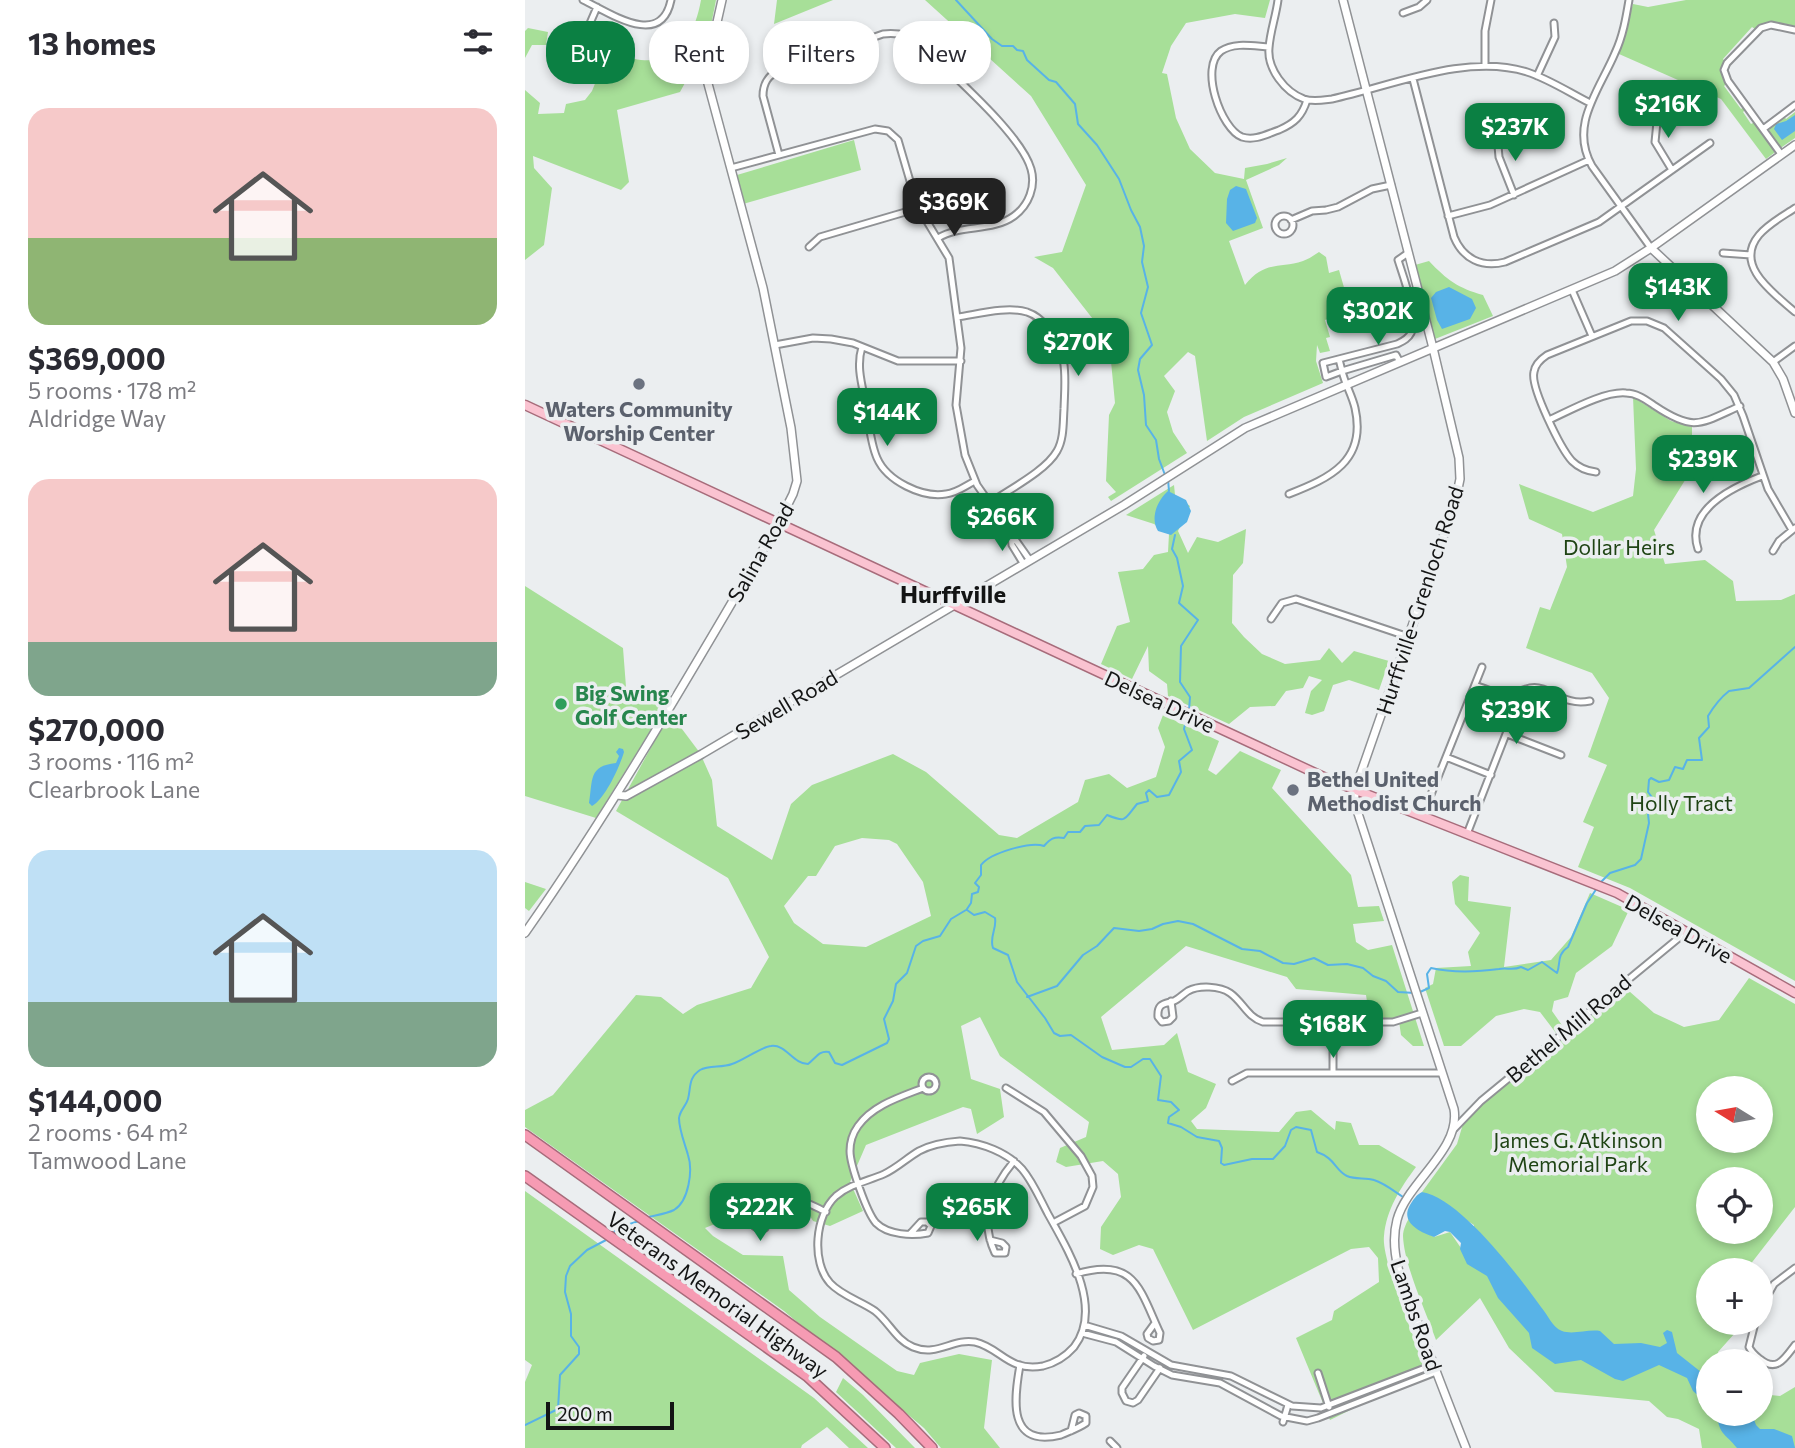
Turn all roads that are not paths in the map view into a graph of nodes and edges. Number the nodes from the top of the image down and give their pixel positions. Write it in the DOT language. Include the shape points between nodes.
graph roads {
  1 [pos="583,0"];
  2 [pos="671,0"];
  3 [pos="722,0"];
  4 [pos="1278,0"];
  5 [pos="1343,0"];
  6 [pos="1427,0"];
  7 [pos="1491,0"];
  8 [pos="1629,0"];
  9 [pos="597,7"];
  10 [pos="1403,13"];
  11 [pos="591,21"];
  12 [pos="1554,23"];
  13 [pos="1795,30"];
  14 [pos="1269,47"];
  15 [pos="1485,65"];
  16 [pos="1537,76"];
  17 [pos="1413,79"];
  18 [pos="1366,91"];
  19 [pos="1307,100"];
  20 [pos="1590,103"];
  21 [pos="1795,105"];
  22 [pos="1658,112"];
  23 [pos="1763,129"];
  24 [pos="1497,135"];
  25 [pos="1710,143"];
  26 [pos="1795,145"];
  27 [pos="1781,155"];
  28 [pos="779,156"];
  29 [pos="1589,160"];
  30 [pos="731,168"];
  31 [pos="1672,170"];
  32 [pos="1391,185"];
  33 [pos="1514,195"];
  34 [pos="1621,207"];
  35 [pos="919,208"];
  36 [pos="1795,208"];
  37 [pos="1448,216"];
  38 [pos="1291,220"];
  39 [pos="938,238"];
  40 [pos="809,247"];
  41 [pos="1651,248"];
  42 [pos="1409,253"];
  43 [pos="1723,253"];
  44 [pos="1751,255"];
  45 [pos="1572,290"];
  46 [pos="1795,312"];
  47 [pos="958,317"];
  48 [pos="1592,336"];
  49 [pos="1397,344"];
  50 [pos="775,345"];
  51 [pos="862,346"];
  52 [pos="1795,346"];
  53 [pos="1433,348"];
  54 [pos="1398,358"];
  55 [pos="1339,359"];
  56 [pos="961,361"];
  57 [pos="1773,362"];
  58 [pos="1342,371"];
  59 [pos="1345,383"];
  60 [pos="525,405"];
  61 [pos="1740,406"];
  62 [pos="1795,413"];
  63 [pos="1549,420"];
  64 [pos="1597,472"];
  65 [pos="1762,476"];
  66 [pos="975,481"];
  67 [pos="1289,494"];
  68 [pos="990,503"];
  69 [pos="778,524"];
  70 [pos="1794,529"];
  71 [pos="1698,550"];
  72 [pos="1773,551"];
  73 [pos="1026,561"];
  74 [pos="953,606"];
  75 [pos="1271,619"];
  76 [pos="1409,637"];
  77 [pos="1482,667"];
  78 [pos="1475,685"];
  79 [pos="1508,700"];
  80 [pos="1590,701"];
  81 [pos="1507,734"];
  82 [pos="1561,755"];
  83 [pos="1447,757"];
  84 [pos="1491,775"];
  85 [pos="1355,790"];
  86 [pos="617,795"];
  87 [pos="1430,797"];
  88 [pos="1467,834"];
  89 [pos="1687,931"];
  90 [pos="525,933"];
  91 [pos="1795,993"];
  92 [pos="1171,1001"];
  93 [pos="1422,1013"];
  94 [pos="1333,1023"];
  95 [pos="1333,1073"];
  96 [pos="1442,1073"];
  97 [pos="1232,1081"];
  98 [pos="923,1087"];
  99 [pos="1006,1088"];
  100 [pos="1454,1129"];
  101 [pos="525,1135"];
  102 [pos="1013,1161"];
  103 [pos="525,1176"];
  104 [pos="859,1183"];
  105 [pos="761,1210"];
  106 [pos="826,1212"];
  107 [pos="1053,1223"];
  108 [pos="910,1234"];
  109 [pos="990,1240"];
  110 [pos="1795,1268"];
  111 [pos="1076,1274"];
  112 [pos="1773,1285"];
  113 [pos="1154,1323"];
  114 [pos="1084,1325"];
  115 [pos="1082,1332"];
  116 [pos="1752,1335"];
  117 [pos="1795,1345"];
  118 [pos="1147,1352"];
  119 [pos="1143,1359"];
  120 [pos="1164,1362"];
  121 [pos="1020,1365"];
  122 [pos="1435,1368"];
  123 [pos="1159,1369"];
  124 [pos="1191,1370"];
  125 [pos="1205,1372"];
  126 [pos="1318,1373"];
  127 [pos="1190,1377"];
  128 [pos="1203,1380"];
  129 [pos="1288,1405"];
  130 [pos="1328,1405"];
  131 [pos="1331,1413"];
  132 [pos="1283,1420"];
  133 [pos="1071,1431"];
  134 [pos="1110,1441"];
  135 [pos="885,1448"];
  136 [pos="932,1448"];
  137 [pos="1117,1448"];
  138 [pos="1467,1448"];
  1 -- 9 [label="street"];
  2 -- 9 [label="street" via="666,16 648,26"];
  3 -- 30 [label="main road, Salina Road" via="707,74"];
  4 -- 14 [label="street"];
  5 -- 18 [label="main road, Hurffville-Grenloch Road"];
  6 -- 10 [label="street"];
  7 -- 15 [label="street"];
  8 -- 20 [label="street" via="1617,50"];
  9 -- 11 [label="street"];
  12 -- 16 [label="street" via="1555,37"];
  13 -- 23 [label="street" via="1771,25 1761,28 1724,70"];
  14 -- 19 [label="street" via="1279,79"];
  14 -- 19 [label="street" via="1229,47 1213,61 1212,84 1231,130 1254,138 1276,131 1299,119"];
  15 -- 16 [label="street"];
  15 -- 17 [label="street"];
  16 -- 20 [label="street"];
  17 -- 18 [label="street"];
  17 -- 37 [label="street"];
  18 -- 19 [label="street"];
  18 -- 32 [label="main road, Hurffville-Grenloch Road"];
  20 -- 29 [label="street" via="1583,130"];
  21 -- 23 [label="street"];
  22 -- 31 [label="street" via="1656,146"];
  23 -- 27 [label="street"];
  24 -- 33 [label="street" via="1499,157"];
  25 -- 31 [label="street"];
  26 -- 27 [label="main road, Sewell Road"];
  27 -- 41 [label="main road, Sewell Road"];
  28 -- 30 [label="street"];
  28 -- 35 [label="street" via="885,130 899,143"];
  28 -- 39 [label="street" via="764,99 770,76 883,34 912,38 1002,124 1033,174 1030,197 1016,215 1000,223 956,229"];
  29 -- 33 [label="street"];
  29 -- 34 [label="street"];
  30 -- 50 [label="main road, Salina Road"];
  31 -- 34 [label="street"];
  32 -- 38 [label="street"];
  32 -- 42 [label="main road, Hurffville-Grenloch Road"];
  33 -- 37 [label="street"];
  34 -- 37 [label="street" via="1591,227 1491,265 1472,260 1461,251"];
  34 -- 41 [label="street"];
  35 -- 39 [label="street"];
  35 -- 40 [label="street" via="820,237"];
  36 -- 44 [label="street" via="1759,234"];
  39 -- 47 [label="street" via="950,262"];
  41 -- 45 [label="main road, Sewell Road"];
  41 -- 57 [label="main road"];
  42 -- 49 [label="street" via="1398,260 1413,325 1409,337"];
  42 -- 53 [label="main road, Hurffville-Grenloch Road"];
  43 -- 44 [label="street"];
  44 -- 46 [label="street" via="1757,277"];
  45 -- 48 [label="street"];
  45 -- 53 [label="main road, Sewell Road"];
  47 -- 56 [label="street"];
  47 -- 68 [label="street" via="1011,310 1030,313 1052,333 1065,363 1059,449 1047,463"];
  48 -- 61 [label="street" via="1632,321 1656,324 1721,379"];
  48 -- 63 [label="street" via="1547,355 1535,368 1534,383"];
  49 -- 54 [label="street"];
  49 -- 55 [label="street"];
  50 -- 51 [label="street" via="821,338"];
  50 -- 69 [label="main road, Salina Road" via="798,474"];
  51 -- 56 [label="street" via="905,362"];
  51 -- 66 [label="street" via="859,369 874,449 883,468 915,490 933,495 956,492"];
  52 -- 57 [label="street"];
  53 -- 54 [label="main road, Sewell Road"];
  53 -- 76 [label="main road, Hurffville-Grenloch Road" via="1460,479"];
  54 -- 58 [label="street"];
  54 -- 59 [label="main road, Sewell Road"];
  55 -- 58 [label="street"];
  55 -- 58 [label="street" via="1323,363 1326,377"];
  56 -- 66 [label="street" via="956,405"];
  57 -- 62 [label="main road"];
  58 -- 59 [label="street"];
  59 -- 67 [label="street" via="1357,419 1349,457 1331,476"];
  59 -- 73 [label="main road, Sewell Road" via="1245,428"];
  60 -- 69 [label="main road, Delsea Drive"];
  61 -- 63 [label="street" via="1707,421 1689,423 1638,395 1622,393"];
  61 -- 65 [label="street"];
  63 -- 64 [label="street" via="1571,460"];
  65 -- 70 [label="street"];
  65 -- 71 [label="street" via="1734,487 1711,505 1697,527"];
  66 -- 68 [label="street"];
  68 -- 73 [label="street" via="1018,540"];
  69 -- 74 [label="main road, Delsea Drive"];
  69 -- 86 [label="main road, Salina Road"];
  70 -- 72 [label="street"];
  73 -- 74 [label="main road, Sewell Road"];
  74 -- 85 [label="main road, Delsea Drive"];
  74 -- 86 [label="main road, Sewell Road" via="702,754 626,796"];
  75 -- 76 [label="street" via="1282,603 1296,600"];
  76 -- 85 [label="main road, Hurffville-Grenloch Road"];
  77 -- 78 [label="street"];
  78 -- 79 [label="street"];
  78 -- 83 [label="street"];
  79 -- 80 [label="street" via="1533,686 1577,702"];
  79 -- 81 [label="street" via="1513,716"];
  81 -- 82 [label="street"];
  81 -- 84 [label="street"];
  83 -- 84 [label="street"];
  83 -- 87 [label="street"];
  84 -- 88 [label="street"];
  85 -- 88 [label="main road, Delsea Drive"];
  85 -- 93 [label="main road" via="1354,801"];
  86 -- 90 [label="main road, Salina Road"];
  88 -- 89 [label="main road, Delsea Drive" via="1617,894"];
  89 -- 91 [label="main road, Delsea Drive"];
  89 -- 100 [label="street, Bethel Mill Road" via="1481,1101"];
  92 -- 94 [label="street" via="1195,988 1217,988 1231,993 1258,1020"];
  93 -- 94 [label="street" via="1393,1022"];
  93 -- 96 [label="main road"];
  94 -- 95 [label="street"];
  95 -- 96 [label="street"];
  95 -- 97 [label="street" via="1247,1073"];
  96 -- 100 [label="main road" via="1454,1109"];
  98 -- 104 [label="street" via="875,1110 857,1126 851,1156"];
  99 -- 107 [label="street" via="1044,1112 1092,1176 1085,1206"];
  100 -- 122 [label="main road, Lambs Road" via="1407,1196 1395,1233 1402,1282"];
  101 -- 136 [label="highway, Veterans Memorial Highway" via="836,1357"];
  102 -- 104 [label="street" via="984,1146 949,1142 929,1147"];
  102 -- 107 [label="street"];
  102 -- 109 [label="street" via="992,1193 987,1215"];
  103 -- 135 [label="highway, Veterans Memorial Highway" via="807,1376"];
  104 -- 106 [label="street" via="835,1197"];
  104 -- 108 [label="street" via="876,1223"];
  105 -- 106 [label="street" via="781,1194"];
  106 -- 121 [label="street" via="817,1251 826,1279 881,1316 903,1342 938,1350 976,1342"];
  107 -- 111 [label="street"];
  110 -- 112 [label="street"];
  111 -- 113 [label="street" via="1106,1268 1128,1275 1143,1294"];
  111 -- 114 [label="street" via="1085,1301"];
  114 -- 115 [label="street"];
  114 -- 118 [label="street" via="1114,1332"];
  115 -- 119 [label="street" via="1116,1342"];
  115 -- 121 [label="street" via="1071,1350 1056,1361 1036,1367"];
  116 -- 117 [label="street" via="1749,1347 1773,1366"];
  118 -- 119 [label="street"];
  118 -- 120 [label="street"];
  119 -- 123 [label="street"];
  119 -- 123 [label="street" via="1122,1388 1126,1401 1138,1400"];
  120 -- 123 [label="street"];
  120 -- 124 [label="street"];
  121 -- 133 [label="street" via="1015,1397 1020,1428 1041,1441"];
  122 -- 130 [label="street"];
  122 -- 131 [label="street"];
  122 -- 138 [label="main road, Lambs Road"];
  123 -- 127 [label="street"];
  124 -- 125 [label="street"];
  124 -- 127 [label="street"];
  125 -- 128 [label="street"];
  125 -- 129 [label="street" via="1235,1378"];
  126 -- 130 [label="street"];
  127 -- 128 [label="street"];
  128 -- 132 [label="street" via="1220,1383"];
  129 -- 130 [label="street" via="1314,1409"];
  129 -- 132 [label="street"];
  130 -- 131 [label="street"];
  131 -- 132 [label="street" via="1307,1421"];
  134 -- 137 [label="street"];
}
